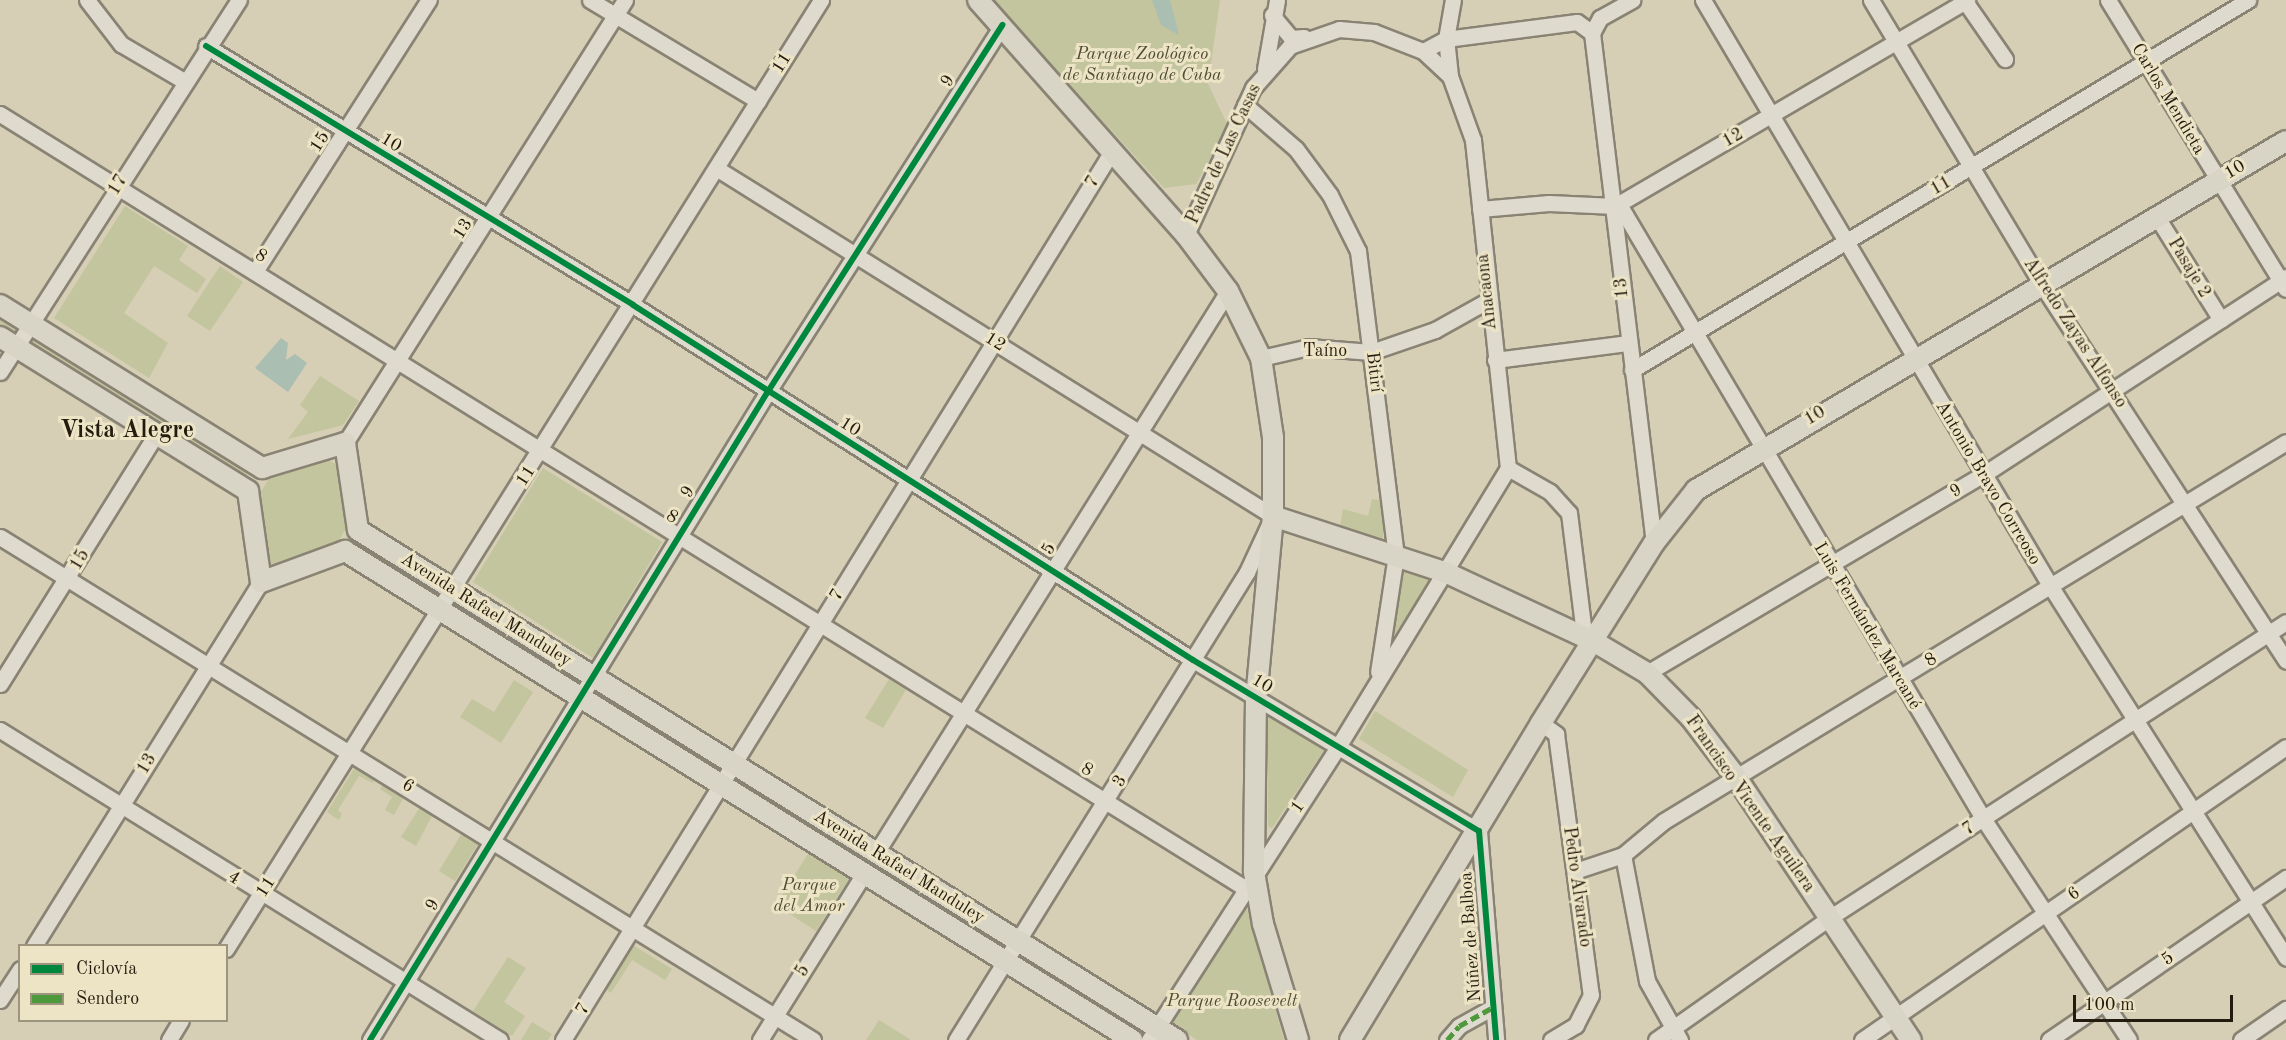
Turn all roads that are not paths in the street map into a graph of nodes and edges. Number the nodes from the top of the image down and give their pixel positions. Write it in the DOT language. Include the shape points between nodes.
graph roads {
  1 [pos="87,0"];
  2 [pos="239,0"];
  3 [pos="429,0"];
  4 [pos="590,0"];
  5 [pos="625,0"];
  6 [pos="821,0"];
  7 [pos="978,0"];
  8 [pos="1453,0"];
  9 [pos="1632,0"];
  10 [pos="1702,0"];
  11 [pos="1871,0"];
  12 [pos="1965,0"];
  13 [pos="2108,0"];
  14 [pos="2248,0"];
  15 [pos="1274,7"];
  16 [pos="615,15"];
  17 [pos="1002,25"];
  18 [pos="1592,33"];
  19 [pos="1304,37"];
  20 [pos="1446,39"];
  21 [pos="1896,40"];
  22 [pos="206,46"];
  23 [pos="1423,51"];
  24 [pos="2004,59"];
  25 [pos="2146,63"];
  26 [pos="1265,69"];
  27 [pos="1450,76"];
  28 [pos="184,81"];
  29 [pos="758,101"];
  30 [pos="1245,105"];
  31 [pos="0,114"];
  32 [pos="1771,116"];
  33 [pos="344,132"];
  34 [pos="2286,141"];
  35 [pos="1112,150"];
  36 [pos="716,168"];
  37 [pos="1971,168"];
  38 [pos="2217,180"];
  39 [pos="117,186"];
  40 [pos="1615,206"];
  41 [pos="1480,209"];
  42 [pos="2157,217"];
  43 [pos="487,219"];
  44 [pos="1186,235"];
  45 [pos="1845,242"];
  46 [pos="856,254"];
  47 [pos="256,270"];
  48 [pos="2284,282"];
  49 [pos="2042,285"];
  50 [pos="1228,291"];
  51 [pos="1487,301"];
  52 [pos="0,305"];
  53 [pos="633,305"];
  54 [pos="2221,320"];
  55 [pos="30,324"];
  56 [pos="1693,333"];
  57 [pos="8,342"];
  58 [pos="994,342"];
  59 [pos="1627,343"];
  60 [pos="1371,352"];
  61 [pos="1261,358"];
  62 [pos="1913,358"];
  63 [pos="1495,360"];
  64 [pos="398,362"];
  65 [pos="1632,370"];
  66 [pos="0,372"];
  67 [pos="2114,391"];
  68 [pos="767,393"];
  69 [pos="1139,433"];
  70 [pos="156,434"];
  71 [pos="2286,442"];
  72 [pos="345,443"];
  73 [pos="1762,448"];
  74 [pos="542,453"];
  75 [pos="262,468"];
  76 [pos="1508,468"];
  77 [pos="1984,474"];
  78 [pos="908,480"];
  79 [pos="248,491"];
  80 [pos="2187,504"];
  81 [pos="1273,516"];
  82 [pos="358,531"];
  83 [pos="0,537"];
  84 [pos="678,538"];
  85 [pos="1654,543"];
  86 [pos="345,551"];
  87 [pos="1396,555"];
  88 [pos="1831,566"];
  89 [pos="1053,571"];
  90 [pos="1446,573"];
  91 [pos="69,578"];
  92 [pos="261,582"];
  93 [pos="2051,587"];
  94 [pos="453,588"];
  95 [pos="440,609"];
  96 [pos="2286,622"];
  97 [pos="819,624"];
  98 [pos="2269,634"];
  99 [pos="1593,641"];
  100 [pos="1193,660"];
  101 [pos="2286,661"];
  102 [pos="208,664"];
  103 [pos="1647,673"];
  104 [pos="592,676"];
  105 [pos="1377,678"];
  106 [pos="1898,679"];
  107 [pos="0,684"];
  108 [pos="581,694"];
  109 [pos="1256,698"];
  110 [pos="964,713"];
  111 [pos="2133,721"];
  112 [pos="1541,723"];
  113 [pos="0,730"];
  114 [pos="1339,745"];
  115 [pos="2286,747"];
  116 [pos="353,752"];
  117 [pos="733,764"];
  118 [pos="1736,777"];
  119 [pos="720,784"];
  120 [pos="1108,800"];
  121 [pos="121,806"];
  122 [pos="2193,812"];
  123 [pos="1984,820"];
  124 [pos="1479,831"];
  125 [pos="492,838"];
  126 [pos="876,853"];
  127 [pos="1623,855"];
  128 [pos="1575,871"];
  129 [pos="865,872"];
  130 [pos="2286,878"];
  131 [pos="1249,880"];
  132 [pos="261,895"];
  133 [pos="2250,903"];
  134 [pos="2044,915"];
  135 [pos="1829,918"];
  136 [pos="634,928"];
  137 [pos="1018,941"];
  138 [pos="35,944"];
  139 [pos="228,946"];
  140 [pos="2286,958"];
  141 [pos="1006,960"];
  142 [pos="18,972"];
  143 [pos="406,979"];
  144 [pos="0,1000"];
  145 [pos="2103,1003"];
  146 [pos="1491,1008"];
  147 [pos="2286,1009"];
  148 [pos="774,1016"];
  149 [pos="1896,1016"];
  150 [pos="180,1022"];
  151 [pos="1671,1027"];
  152 [pos="1153,1034"];
  153 [pos="1296,1035"];
  154 [pos="169,1040"];
  155 [pos="370,1040"];
  156 [pos="501,1040"];
  157 [pos="563,1040"];
  158 [pos="760,1040"];
  159 [pos="813,1040"];
  160 [pos="956,1040"];
  161 [pos="1132,1040"];
  162 [pos="1177,1040"];
  163 [pos="1350,1040"];
  164 [pos="1447,1040"];
  165 [pos="1496,1040"];
  166 [pos="1551,1040"];
  167 [pos="1656,1040"];
  168 [pos="1680,1040"];
  169 [pos="1862,1040"];
  170 [pos="1911,1040"];
  171 [pos="2049,1040"];
  172 [pos="2129,1040"];
  173 [pos="2241,1040"];
  1 -- 28 [label="street" via="121,44"];
  2 -- 22 [label="street, 17"];
  3 -- 33 [label="street, 15"];
  4 -- 16 [label="street"];
  5 -- 16 [label="street, 13"];
  6 -- 29 [label="street, 11"];
  7 -- 17 [label="main road"];
  8 -- 20 [label="street, Anacaona"];
  9 -- 18 [label="street" via="1600,18"];
  10 -- 32 [label="street, Antonio Bravo Correoso"];
  11 -- 21 [label="street, Alfredo Zayas Alfonso"];
  12 -- 21 [label="street, 12"];
  12 -- 24 [label="street"];
  13 -- 25 [label="street, Carlos Mendieta"];
  14 -- 25 [label="street, 11"];
  15 -- 19 [label="street" via="1291,38"];
  15 -- 26 [label="street"];
  16 -- 29 [label="street"];
  16 -- 43 [label="street, 13"];
  17 -- 35 [label="main road"];
  17 -- 46 [label="street, 9"];
  18 -- 20 [label="street" via="1577,22"];
  18 -- 40 [label="street, 13"];
  19 -- 23 [label="street" via="1357,29"];
  19 -- 26 [label="street, Padre de Las Casas"];
  20 -- 23 [label="street"];
  20 -- 27 [label="street, Anacaona"];
  21 -- 32 [label="street, 12"];
  21 -- 37 [label="street, Alfredo Zayas Alfonso"];
  22 -- 28 [label="street, 17"];
  22 -- 33 [label="street, 10"];
  23 -- 27 [label="street"];
  25 -- 37 [label="street, 11"];
  25 -- 38 [label="street, Carlos Mendieta"];
  26 -- 30 [label="street, Padre de Las Casas"];
  27 -- 41 [label="street, Anacaona" via="1472,132"];
  28 -- 39 [label="street, 17"];
  29 -- 36 [label="street, 11"];
  30 -- 44 [label="street, Padre de Las Casas"];
  30 -- 60 [label="street, Bitirí" via="1296,149 1330,195 1358,251"];
  31 -- 39 [label="street, 8"];
  32 -- 40 [label="street, 12"];
  32 -- 45 [label="street, Antonio Bravo Correoso"];
  33 -- 43 [label="street, 10"];
  33 -- 47 [label="street, 15"];
  34 -- 38 [label="main road, 10"];
  35 -- 44 [label="main road"];
  35 -- 58 [label="street, 7"];
  36 -- 46 [label="street, 12"];
  36 -- 53 [label="street, 11"];
  37 -- 45 [label="street, 11"];
  37 -- 49 [label="street, Alfredo Zayas Alfonso"];
  38 -- 42 [label="main road, 10"];
  38 -- 48 [label="street, Carlos Mendieta"];
  39 -- 47 [label="street, 8"];
  39 -- 55 [label="street, 17"];
  40 -- 41 [label="street" via="1549,202"];
  40 -- 56 [label="street, Luis Fernández Marcané" via="1623,211"];
  40 -- 59 [label="street, 13"];
  41 -- 51 [label="street, Anacaona"];
  42 -- 49 [label="main road, 10"];
  42 -- 54 [label="street, Pasaje 2"];
  43 -- 53 [label="street, 10"];
  43 -- 64 [label="street, 13"];
  44 -- 50 [label="main road"];
  45 -- 56 [label="street, 11"];
  45 -- 62 [label="street, Antonio Bravo Correoso"];
  46 -- 58 [label="street, 12"];
  46 -- 68 [label="street, 9"];
  47 -- 64 [label="street, 8"];
  48 -- 54 [label="street, 9"];
  49 -- 62 [label="main road, 10"];
  49 -- 67 [label="street, Alfredo Zayas Alfonso"];
  50 -- 61 [label="main road"];
  50 -- 69 [label="street, 5"];
  51 -- 60 [label="street, Taíno" via="1435,330"];
  51 -- 63 [label="street, Anacaona"];
  52 -- 55 [label="main road"];
  53 -- 68 [label="street, 10"];
  53 -- 74 [label="street, 11"];
  54 -- 67 [label="street, 9"];
  55 -- 57 [label="street, 17"];
  55 -- 75 [label="main road"];
  56 -- 65 [label="street, 11"];
  56 -- 73 [label="street, Luis Fernández Marcané"];
  57 -- 66 [label="street, 17"];
  57 -- 70 [label="main road"];
  58 -- 69 [label="street, 12"];
  58 -- 78 [label="street, 7"];
  59 -- 63 [label="street"];
  59 -- 65 [label="street, 13"];
  60 -- 61 [label="street, Taíno" via="1309,347"];
  60 -- 87 [label="street, Bitirí"];
  61 -- 81 [label="main road" via="1273,437"];
  62 -- 73 [label="main road, 10"];
  62 -- 77 [label="street, Antonio Bravo Correoso"];
  63 -- 76 [label="street, Anacaona"];
  64 -- 72 [label="street, 13"];
  64 -- 74 [label="street, 8"];
  65 -- 85 [label="street, 13"];
  67 -- 77 [label="street, 9"];
  67 -- 80 [label="street, Alfredo Zayas Alfonso"];
  68 -- 78 [label="street, 10"];
  68 -- 84 [label="street, 9"];
  69 -- 81 [label="street, 12"];
  69 -- 89 [label="street, 5"];
  70 -- 79 [label="main road"];
  70 -- 91 [label="street, 15"];
  71 -- 80 [label="street, 8"];
  72 -- 75 [label="main road"];
  72 -- 82 [label="main road"];
  73 -- 85 [label="main road, 10" via="1695,490"];
  73 -- 88 [label="street, Luis Fernández Marcané"];
  74 -- 84 [label="street, 8"];
  74 -- 94 [label="street, 11"];
  75 -- 79 [label="street"];
  76 -- 90 [label="street"];
  76 -- 99 [label="street" via="1550,492 1569,513 1583,626"];
  77 -- 88 [label="street, 9"];
  77 -- 93 [label="street, Antonio Bravo Correoso"];
  78 -- 89 [label="street, 10"];
  78 -- 97 [label="street, 7"];
  79 -- 92 [label="main road"];
  80 -- 93 [label="street, 8"];
  80 -- 98 [label="street, Alfredo Zayas Alfonso"];
  81 -- 87 [label="main road, Francisco Vicente Aguilera"];
  81 -- 100 [label="street, 3" via="1247,572"];
  81 -- 109 [label="main road"];
  82 -- 86 [label="street"];
  82 -- 94 [label="main road, Avenida Rafael Manduley"];
  83 -- 91 [label="street, 6"];
  84 -- 97 [label="street, 8"];
  84 -- 104 [label="street, 9"];
  85 -- 99 [label="main road, 10"];
  86 -- 92 [label="main road"];
  86 -- 95 [label="main road, Avenida Rafael Manduley"];
  87 -- 90 [label="main road, Francisco Vicente Aguilera"];
  87 -- 105 [label="street, Bitirí"];
  88 -- 103 [label="street, 9"];
  88 -- 106 [label="street, Luis Fernández Marcané"];
  89 -- 100 [label="street, 10"];
  89 -- 110 [label="street, 5"];
  90 -- 99 [label="main road, Francisco Vicente Aguilera"];
  90 -- 105 [label="street, 1"];
  91 -- 102 [label="street, 6"];
  91 -- 107 [label="street, 15"];
  92 -- 102 [label="street, 13"];
  93 -- 106 [label="street, 8"];
  93 -- 111 [label="street, Antonio Bravo Correoso"];
  94 -- 95 [label="street, 11"];
  94 -- 104 [label="main road, Avenida Rafael Manduley"];
  95 -- 108 [label="main road, Avenida Rafael Manduley"];
  95 -- 116 [label="street, 11"];
  96 -- 98 [label="street, 7"];
  97 -- 110 [label="street, 8"];
  97 -- 117 [label="street, 7"];
  98 -- 101 [label="street, Alfredo Zayas Alfonso"];
  98 -- 111 [label="street, 7"];
  99 -- 103 [label="main road, Francisco Vicente Aguilera"];
  99 -- 112 [label="main road, 10"];
  100 -- 109 [label="street, 10"];
  100 -- 120 [label="street, 3"];
  102 -- 116 [label="street, 6"];
  102 -- 121 [label="street, 13"];
  103 -- 118 [label="main road, Francisco Vicente Aguilera" via="1691,718"];
  104 -- 108 [label="street, 9"];
  104 -- 117 [label="main road, Avenida Rafael Manduley"];
  105 -- 114 [label="street, 1"];
  106 -- 118 [label="street, 8"];
  106 -- 123 [label="street, Luis Fernández Marcané"];
  108 -- 119 [label="main road, Avenida Rafael Manduley"];
  108 -- 125 [label="street, 9"];
  109 -- 114 [label="street, 10"];
  109 -- 131 [label="main road"];
  110 -- 120 [label="street, 8"];
  110 -- 126 [label="street, 5"];
  111 -- 122 [label="street, Antonio Bravo Correoso"];
  111 -- 123 [label="street, 7"];
  112 -- 124 [label="main road, 10"];
  112 -- 128 [label="street, Pedro Alvarado" via="1556,734"];
  113 -- 121 [label="street, 4"];
  114 -- 124 [label="street, 10"];
  114 -- 131 [label="street, 1"];
  115 -- 122 [label="street, 6"];
  116 -- 125 [label="street, 6"];
  116 -- 132 [label="street, 11"];
  117 -- 119 [label="street, 7"];
  117 -- 126 [label="main road, Avenida Rafael Manduley"];
  118 -- 127 [label="street, 8" via="1632,842"];
  118 -- 135 [label="main road, Francisco Vicente Aguilera"];
  119 -- 129 [label="main road, Avenida Rafael Manduley"];
  119 -- 136 [label="street, 7"];
  120 -- 131 [label="street, 8"];
  120 -- 137 [label="street, 3"];
  121 -- 132 [label="street, 4"];
  121 -- 138 [label="street, 13"];
  122 -- 133 [label="street, Antonio Bravo Correoso"];
  122 -- 134 [label="street, 6"];
  123 -- 134 [label="street, Luis Fernández Marcané"];
  123 -- 135 [label="street, 7"];
  124 -- 146 [label="street, Núñez de Balboa"];
  124 -- 163 [label="main road, 10"];
  125 -- 136 [label="street, 6"];
  125 -- 143 [label="street, 9"];
  126 -- 137 [label="main road, Avenida Rafael Manduley"];
  127 -- 128 [label="street, 8"];
  127 -- 151 [label="street" via="1647,981"];
  128 -- 166 [label="street, Pedro Alvarado" via="1591,995 1576,1025"];
  129 -- 141 [label="main road, Avenida Rafael Manduley"];
  129 -- 148 [label="street, 5"];
  130 -- 133 [label="street, 5"];
  131 -- 152 [label="street, 1"];
  131 -- 153 [label="main road"];
  132 -- 139 [label="street, 11"];
  132 -- 143 [label="street, 4"];
  133 -- 140 [label="street, Antonio Bravo Correoso"];
  133 -- 145 [label="street, 5"];
  134 -- 145 [label="street, Luis Fernández Marcané"];
  134 -- 149 [label="street, 6"];
  135 -- 149 [label="main road, Francisco Vicente Aguilera"];
  135 -- 151 [label="street, 7"];
  136 -- 148 [label="street, 6"];
  136 -- 157 [label="street, 7"];
  137 -- 141 [label="street, 3"];
  137 -- 152 [label="main road, Avenida Rafael Manduley"];
  141 -- 160 [label="street, 3"];
  141 -- 161 [label="main road, Avenida Rafael Manduley"];
  142 -- 144 [label="street"];
  143 -- 155 [label="street, 9"];
  143 -- 156 [label="street, 4"];
  145 -- 171 [label="street, 5"];
  145 -- 172 [label="street, Luis Fernández Marcané"];
  146 -- 164 [label="street" via="1459,1026"];
  146 -- 165 [label="street, Núñez de Balboa"];
  147 -- 173 [label="street"];
  148 -- 158 [label="street, 5"];
  148 -- 159 [label="street, 6"];
  149 -- 169 [label="street, 6"];
  149 -- 170 [label="main road, Francisco Vicente Aguilera"];
  150 -- 154 [label="street"];
  151 -- 167 [label="street, 7"];
  151 -- 168 [label="street"];
  152 -- 162 [label="main road, Avenida Rafael Manduley"];
}
